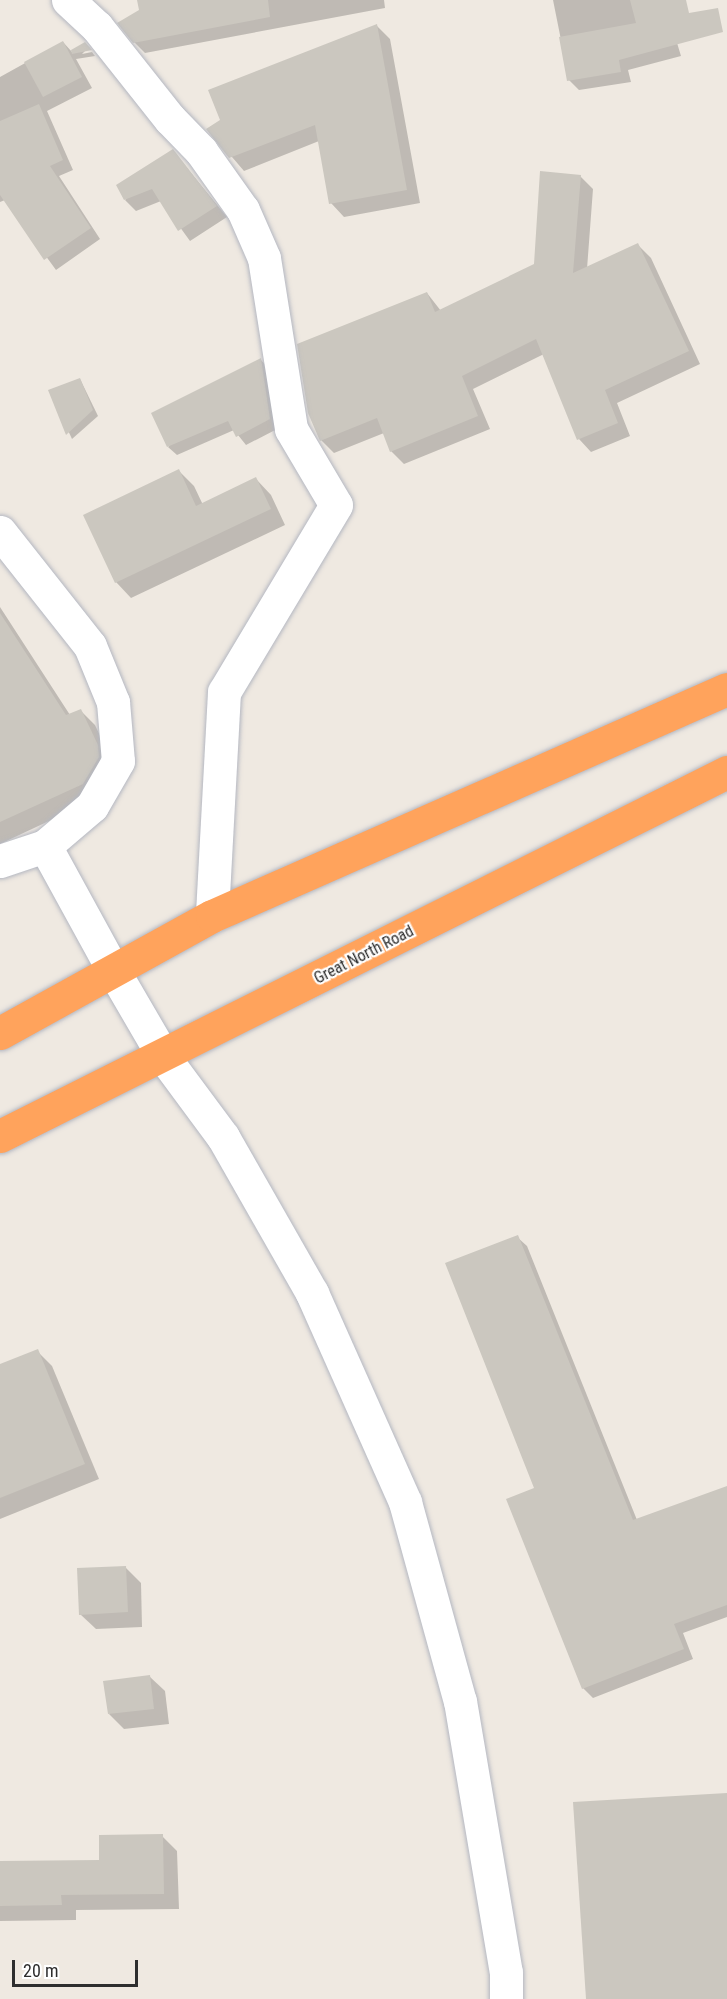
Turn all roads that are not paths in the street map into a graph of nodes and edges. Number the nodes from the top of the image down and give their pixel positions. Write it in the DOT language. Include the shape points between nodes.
graph roads {
  1 [pos="68,0"];
  2 [pos="0,532"];
  3 [pos="727,689"];
  4 [pos="727,772"];
  5 [pos="45,846"];
  6 [pos="0,861"];
  7 [pos="212,916"];
  8 [pos="113,970"];
  9 [pos="0,1033"];
  10 [pos="164,1056"];
  11 [pos="0,1136"];
  12 [pos="506,1999"];
  1 -- 7 [label="street" via="97,27 170,119 201,151 243,210 264,258 291,429 336,505 224,692"];
  2 -- 5 [label="street" via="90,646 113,702 118,760 92,806"];
  3 -- 7 [label="highway"];
  4 -- 10 [label="highway, Great North Road"];
  5 -- 6 [label="street"];
  5 -- 8 [label="street"];
  7 -- 8 [label="highway"];
  8 -- 9 [label="highway"];
  8 -- 10 [label="street"];
  10 -- 11 [label="highway, Great North Road"];
  10 -- 12 [label="street" via="224,1137 312,1293 405,1502 460,1701 506,1972"];
}
